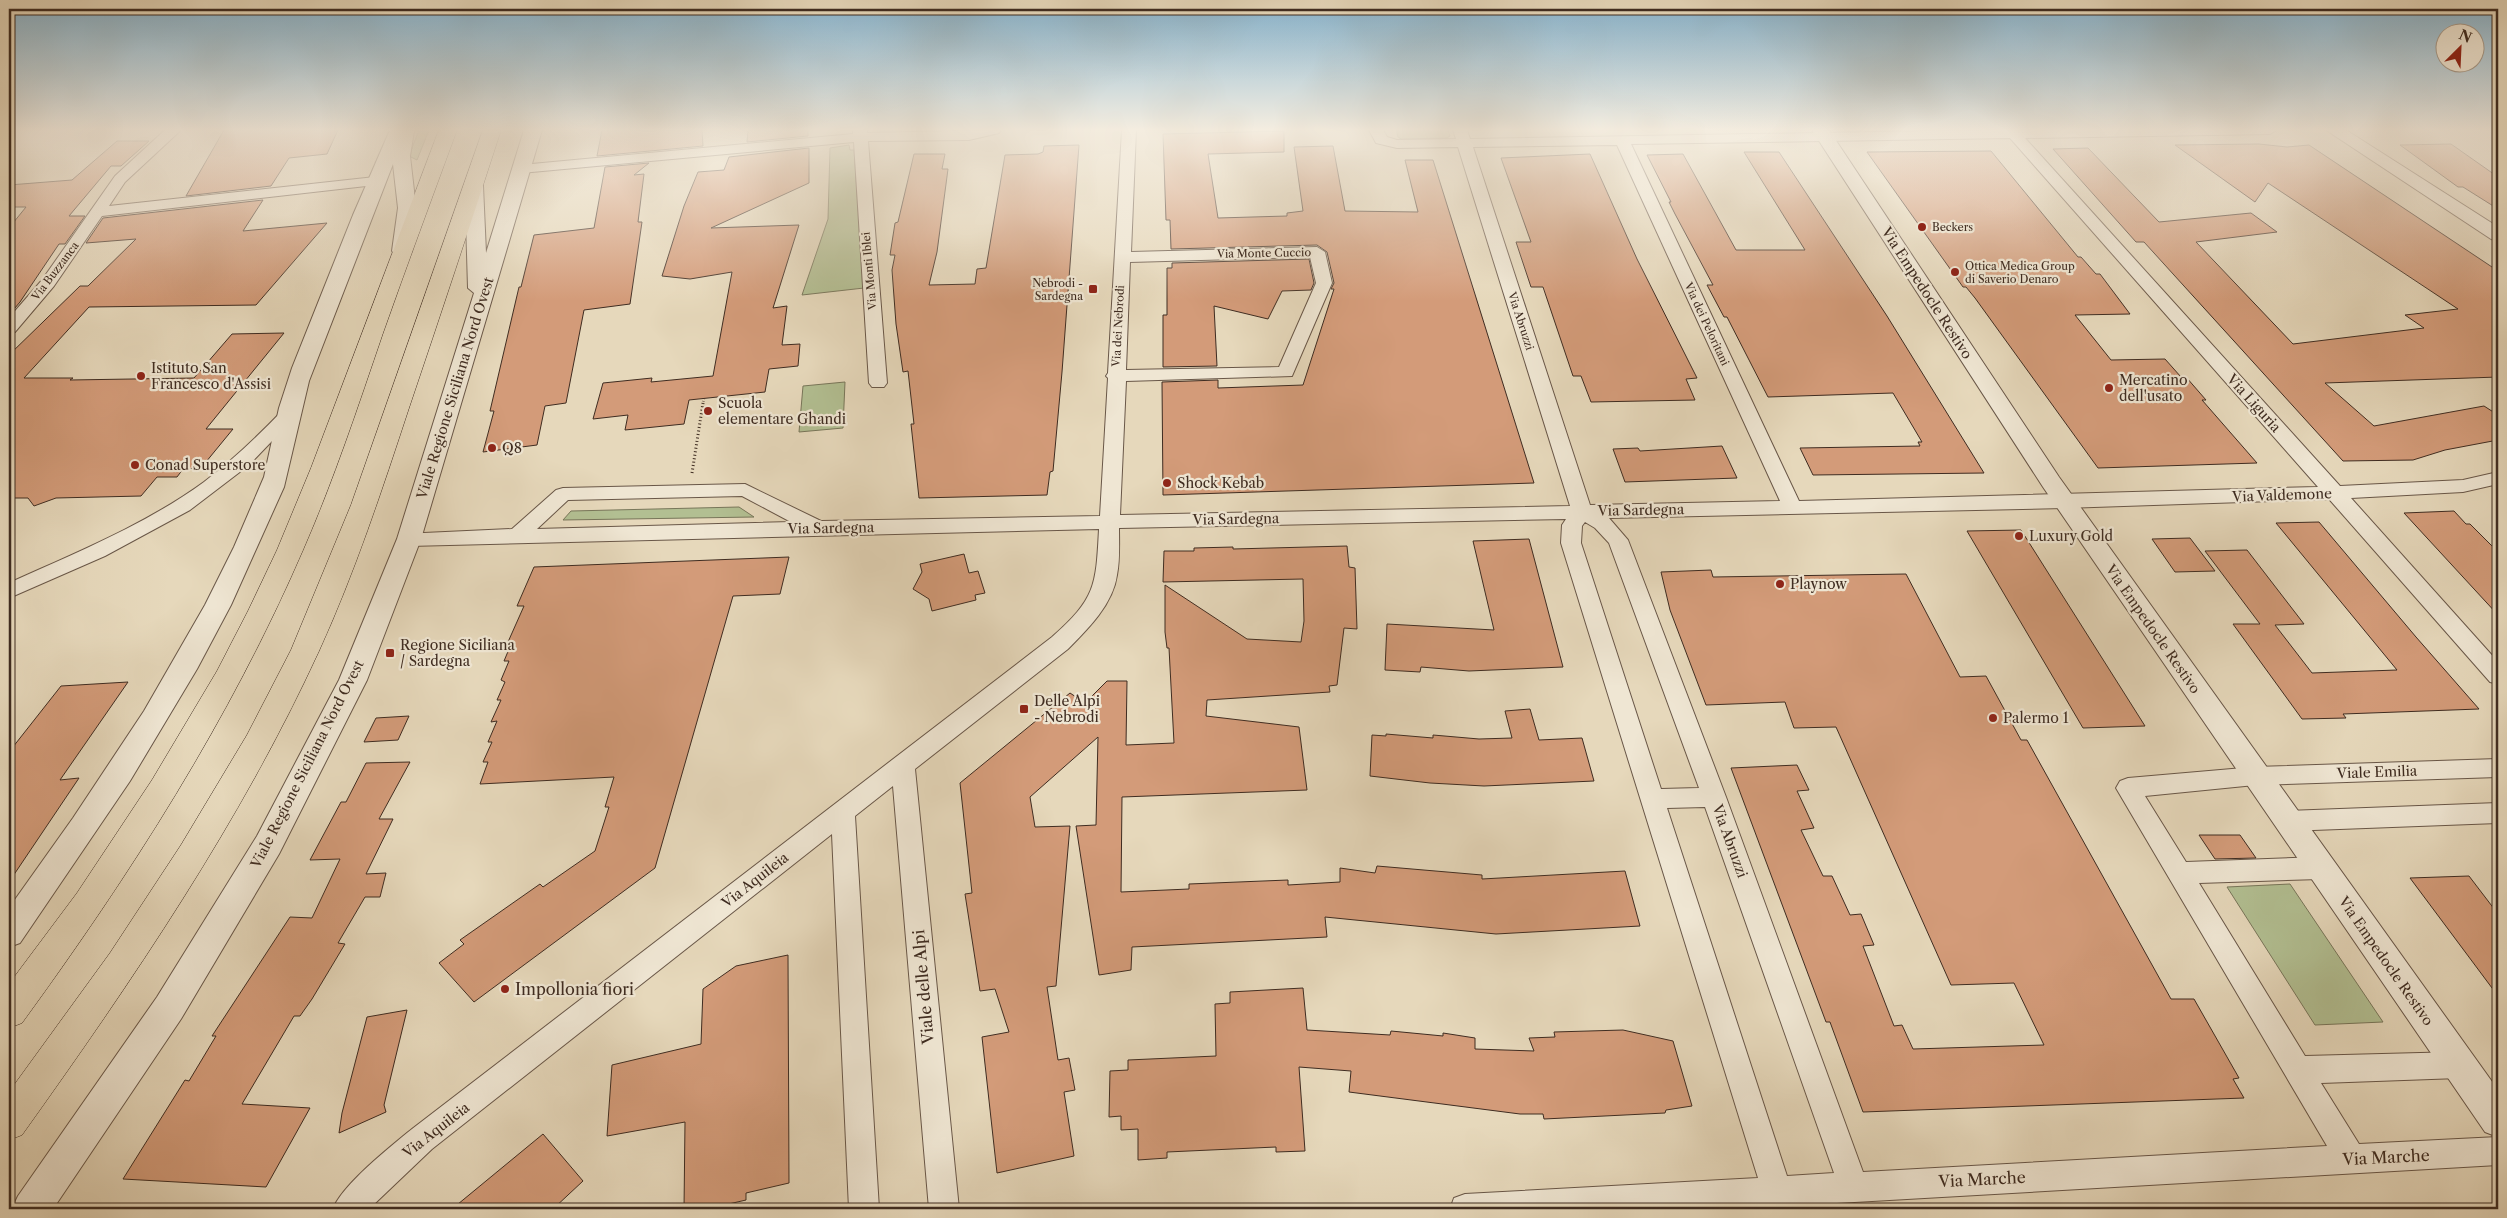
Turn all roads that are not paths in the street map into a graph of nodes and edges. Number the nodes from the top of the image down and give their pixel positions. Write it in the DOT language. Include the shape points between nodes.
graph roads {
  1 [pos="474,186"];
  2 [pos="115,187"];
  3 [pos="323,187"];
  4 [pos="373,187"];
  5 [pos="405,187"];
  6 [pos="426,187"];
  7 [pos="516,187"];
  8 [pos="863,187"];
  9 [pos="1125,187"];
  10 [pos="1478,187"];
  11 [pos="1643,187"];
  12 [pos="1857,187"];
  13 [pos="2060,187"];
  14 [pos="2423,187"];
  15 [pos="98,212"];
  16 [pos="2498,235"];
  17 [pos="402,251"];
  18 [pos="1121,257"];
  19 [pos="474,322"];
  20 [pos="9,328"];
  21 [pos="1115,376"];
  22 [pos="878,383"];
  23 [pos="289,414"];
  24 [pos="2498,478"];
  25 [pos="2334,493"];
  26 [pos="2064,502"];
  27 [pos="1792,507"];
  28 [pos="1582,511"];
  29 [pos="1109,522"];
  30 [pos="818,528"];
  31 [pos="517,536"];
  32 [pos="409,539"];
  33 [pos="9,591"];
  34 [pos="2498,676"];
  35 [pos="903,765"];
  36 [pos="2498,768"];
  37 [pos="2255,776"];
  38 [pos="1714,797"];
  39 [pos="1653,800"];
  40 [pos="843,811"];
  41 [pos="2498,813"];
  42 [pos="2287,821"];
  43 [pos="2320,868"];
  44 [pos="2179,873"];
  45 [pos="9,933"];
  46 [pos="9,1012"];
  47 [pos="2459,1064"];
  48 [pos="2298,1070"];
  49 [pos="2498,1120"];
  50 [pos="9,1122"];
  51 [pos="2498,1151"];
  52 [pos="2351,1158"];
  53 [pos="1854,1187"];
  54 [pos="1778,1191"];
  55 [pos="1820,1199"];
  56 [pos="1510,1208"];
  57 [pos="31,1209"];
  58 [pos="348,1209"];
  59 [pos="864,1209"];
  60 [pos="944,1209"];
  61 [pos="1465,1209"];
  1 -- 19 [label="street" via="478,290"];
  1 -- 50 [label="main road" via="347,552 289,684 192,858"];
  2 -- 15 [label="street, Via Buzzanca"];
  3 -- 15 [label="street"];
  4 -- 23 [label="street"];
  5 -- 17 [label="street" via="407,208"];
  6 -- 17 [label="main road"];
  7 -- 19 [label="street, Viale Regione Siciliana Nord Ovest"];
  8 -- 22 [label="street, Via Monti Iblei"];
  9 -- 18 [label="street, Via dei Nebrodi"];
  10 -- 28 [label="street, Via Abruzzi"];
  11 -- 27 [label="street, Via dei Peloritani"];
  12 -- 26 [label="street, Via Empedocle Restivo"];
  13 -- 25 [label="street, Via Liguria"];
  14 -- 16 [label="street"];
  15 -- 20 [label="street, Via Buzzanca" via="48,283"];
  17 -- 46 [label="main road" via="317,484 244,647 181,760 131,839"];
  18 -- 21 [label="street, Via dei Nebrodi"];
  18 -- 21 [label="street, Via Monte Cuccio" via="1317,252 1324,283 1286,372"];
  19 -- 32 [label="street, Viale Regione Siciliana Nord Ovest" via="454,400"];
  21 -- 29 [label="street, Via dei Nebrodi"];
  23 -- 33 [label="street" via="236,467 188,501 100,550"];
  23 -- 45 [label="street" via="274,484 244,555 196,649 130,758"];
  24 -- 25 [label="street, Via Valdemone" via="2463,486"];
  25 -- 26 [label="street, Via Valdemone"];
  25 -- 34 [label="street, Via Liguria"];
  26 -- 27 [label="street, Via Sardegna"];
  26 -- 37 [label="street, Via Empedocle Restivo"];
  27 -- 28 [label="street, Via Sardegna"];
  28 -- 29 [label="street, Via Sardegna"];
  28 -- 38 [label="street, Via Abruzzi" via="1602,523 1618,540"];
  28 -- 39 [label="street" via="1572,525 1571,543"];
  29 -- 30 [label="street, Via Sardegna"];
  29 -- 35 [label="street, Via Aquileia" via="1104,588 1082,623 1060,644"];
  30 -- 31 [label="street, Via Sardegna"];
  30 -- 31 [label="street" via="745,490 563,494"];
  31 -- 32 [label="street, Via Sardegna"];
  32 -- 57 [label="street, Viale Regione Siciliana Nord Ovest" via="354,680 268,844 168,1008"];
  35 -- 40 [label="street, Via Aquileia"];
  35 -- 60 [label="street, Viale delle Alpi"];
  36 -- 37 [label="street, Viale Emilia"];
  37 -- 42 [label="street, Via Empedocle Restivo"];
  37 -- 44 [label="street, Viale Emilia" via="2128,788"];
  38 -- 39 [label="street"];
  38 -- 53 [label="street, Via Abruzzi"];
  39 -- 54 [label="street"];
  40 -- 58 [label="street, Via Aquileia" via="422,1139"];
  40 -- 59 [label="street"];
  41 -- 42 [label="street"];
  42 -- 43 [label="street, Via Empedocle Restivo"];
  43 -- 44 [label="street"];
  43 -- 47 [label="street, Via Empedocle Restivo"];
  44 -- 48 [label="street"];
  47 -- 48 [label="street"];
  47 -- 49 [label="street, Via Empedocle Restivo"];
  48 -- 52 [label="street"];
  51 -- 52 [label="street, Via Marche"];
  52 -- 53 [label="street, Via Marche"];
  53 -- 55 [label="street, Via Marche"];
  54 -- 55 [label="street, Via Marche"];
  54 -- 56 [label="street, Via Marche"];
  56 -- 61 [label="street, Via Marche"];
}
